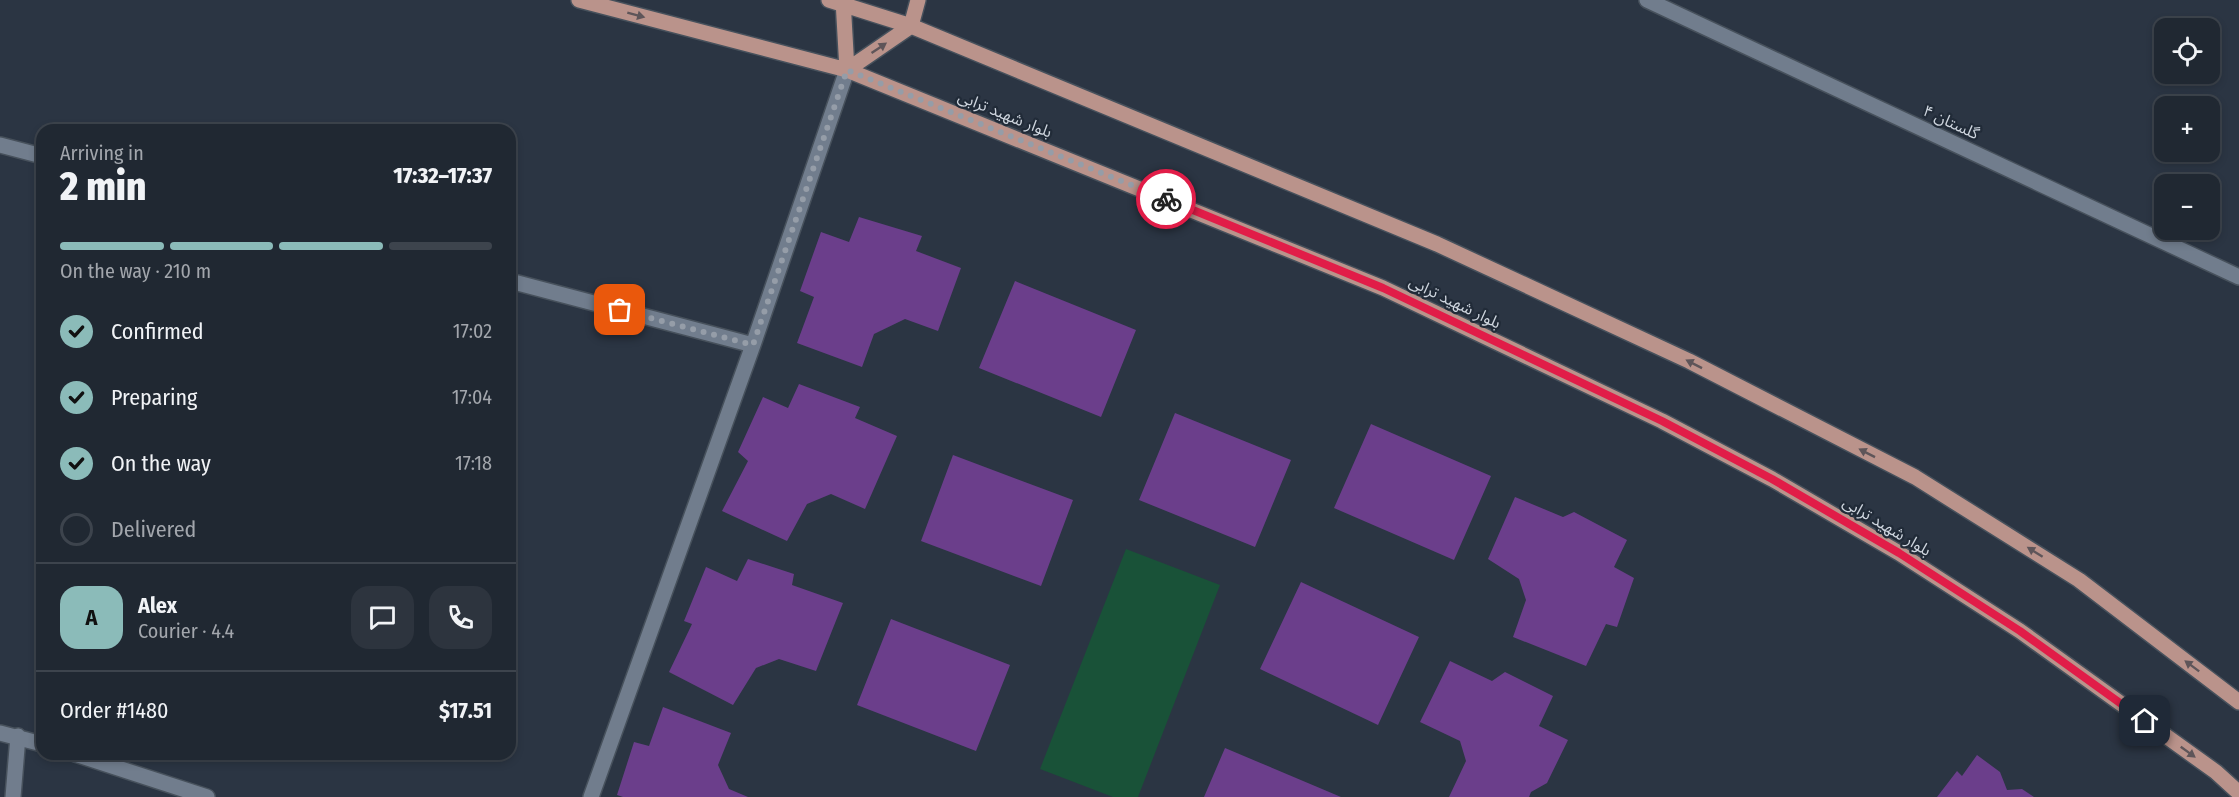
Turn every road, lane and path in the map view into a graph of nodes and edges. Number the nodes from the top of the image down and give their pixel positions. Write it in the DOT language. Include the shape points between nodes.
graph roads {
  1 [pos="579,0"];
  2 [pos="918,0"];
  3 [pos="1647,0"];
  4 [pos="838,1"];
  5 [pos="911,26"];
  6 [pos="847,70"];
  7 [pos="0,145"];
  8 [pos="36,154"];
  9 [pos="2239,277"];
  10 [pos="516,283"];
  11 [pos="753,345"];
  12 [pos="2239,702"];
  13 [pos="0,733"];
  14 [pos="18,736"];
  15 [pos="36,742"];
  16 [pos="93,760"];
  17 [pos="2239,793"];
  18 [pos="12,797"];
  19 [pos="207,797"];
  20 [pos="591,797"];
  1 -- 6 [label="main road, بلوار شهید ترابی, one-way"];
  2 -- 5 [label="main road"];
  3 -- 9 [label="street, گلستان ۴"];
  4 -- 5 [label="main road"];
  4 -- 6 [label="main road"];
  6 -- 5 [label="main road, one-way"];
  12 -- 5 [label="main road, one-way" via="2079,580 1915,477 1689,361 1437,244"];
  6 -- 11 [label="street"];
  6 -- 17 [label="main road, بلوار شهید ترابی, one-way" via="1383,288 1662,421 1899,553 2020,631 2216,772"];
  7 -- 8 [label="street"];
  10 -- 11 [label="street"];
  11 -- 20 [label="street"];
  13 -- 14 [label="street"];
  14 -- 15 [label="street"];
  14 -- 18 [label="street"];
  16 -- 19 [label="street"];
}
